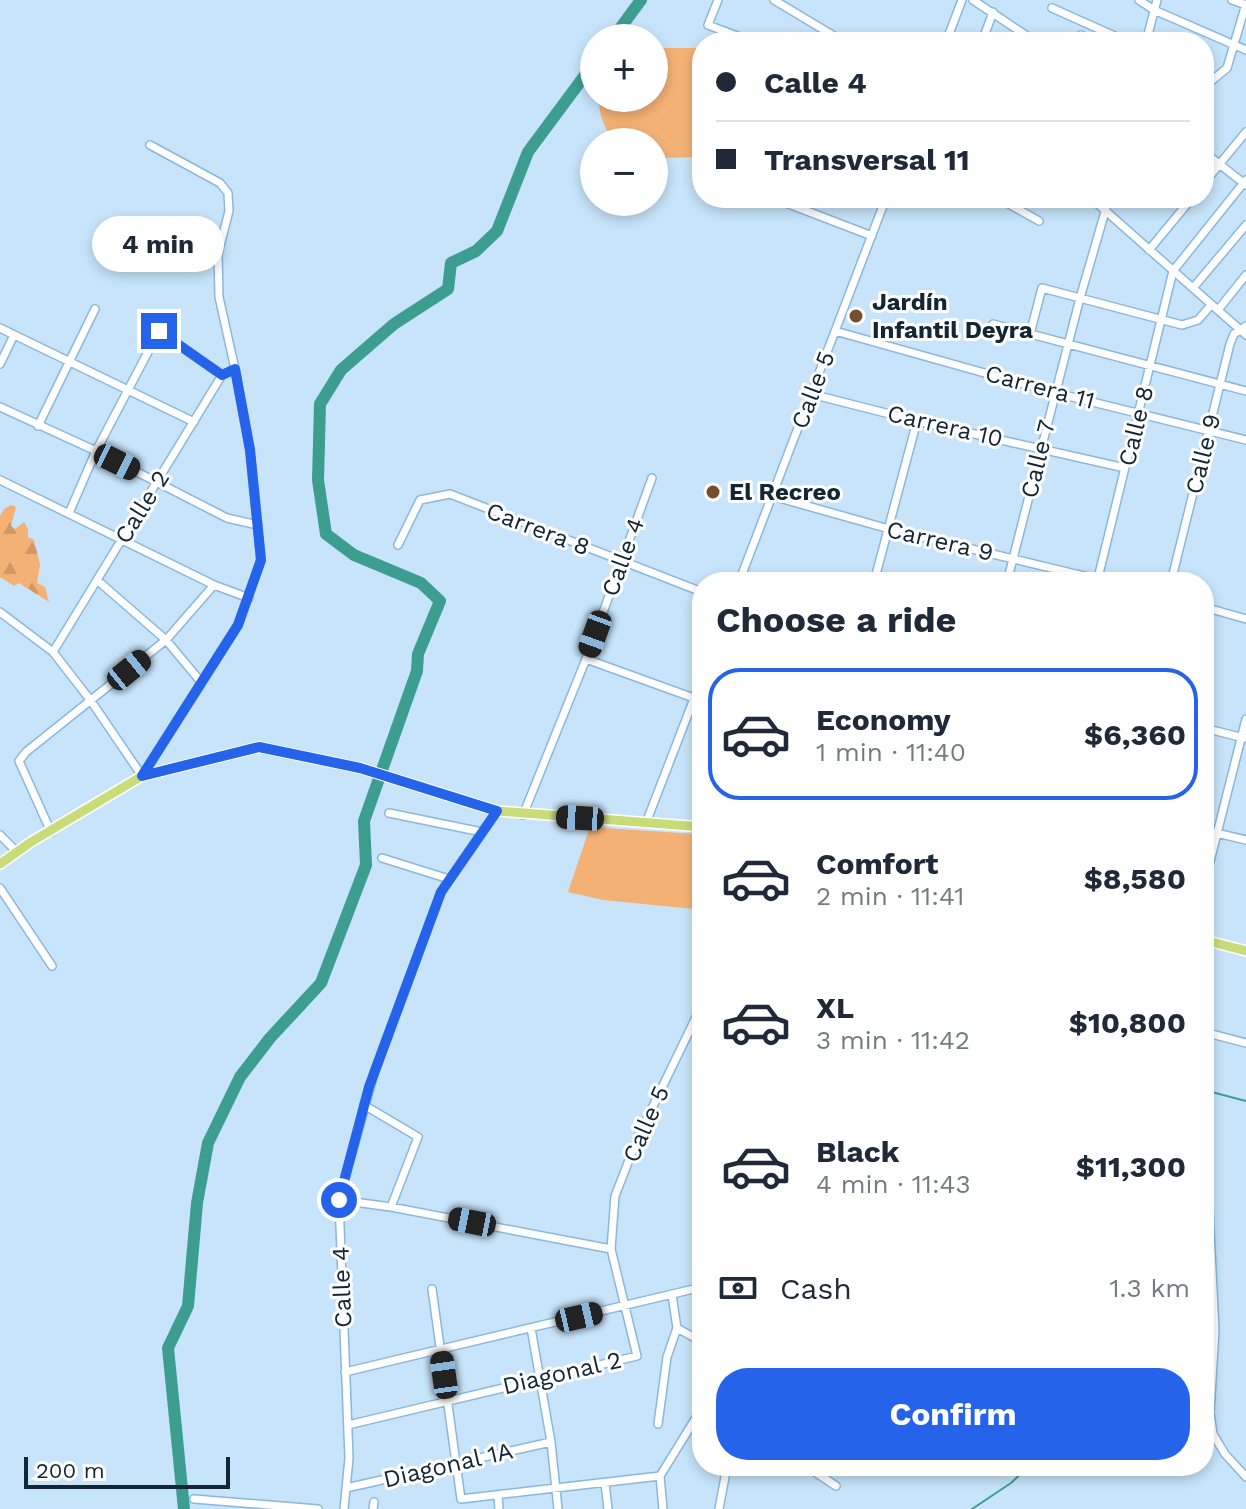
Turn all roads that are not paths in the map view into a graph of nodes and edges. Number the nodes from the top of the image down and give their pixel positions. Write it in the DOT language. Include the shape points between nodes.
graph roads {
  1 [pos="718,0"];
  2 [pos="774,0"];
  3 [pos="962,0"];
  4 [pos="973,0"];
  5 [pos="1139,0"];
  6 [pos="1157,0"];
  7 [pos="1232,0"];
  8 [pos="1246,5"];
  9 [pos="1052,8"];
  10 [pos="1154,10"];
  11 [pos="993,12"];
  12 [pos="727,32"];
  13 [pos="827,32"];
  14 [pos="950,32"];
  15 [pos="986,32"];
  16 [pos="1018,32"];
  17 [pos="1106,32"];
  18 [pos="1148,32"];
  19 [pos="1204,32"];
  20 [pos="1214,36"];
  21 [pos="1236,46"];
  22 [pos="1246,50"];
  23 [pos="1214,79"];
  24 [pos="1246,132"];
  25 [pos="150,145"];
  26 [pos="1214,159"];
  27 [pos="1220,163"];
  28 [pos="1214,170"];
  29 [pos="1245,183"];
  30 [pos="799,208"];
  31 [pos="882,208"];
  32 [pos="1016,208"];
  33 [pos="1103,208"];
  34 [pos="1107,208"];
  35 [pos="1184,208"];
  36 [pos="1106,211"];
  37 [pos="1039,221"];
  38 [pos="1246,225"];
  39 [pos="872,236"];
  40 [pos="1149,250"];
  41 [pos="1173,271"];
  42 [pos="1246,275"];
  43 [pos="1193,288"];
  44 [pos="1080,298"];
  45 [pos="1215,307"];
  46 [pos="95,309"];
  47 [pos="1162,321"];
  48 [pos="993,324"];
  49 [pos="0,328"];
  50 [pos="1244,330"];
  51 [pos="835,331"];
  52 [pos="1030,334"];
  53 [pos="14,335"];
  54 [pos="1068,344"];
  55 [pos="70,363"];
  56 [pos="0,364"];
  57 [pos="1151,366"];
  58 [pos="235,369"];
  59 [pos="222,375"];
  60 [pos="1220,386"];
  61 [pos="130,391"];
  62 [pos="1246,391"];
  63 [pos="1056,393"];
  64 [pos="811,394"];
  65 [pos="0,407"];
  66 [pos="1139,413"];
  67 [pos="917,421"];
  68 [pos="194,422"];
  69 [pos="38,426"];
  70 [pos="1209,431"];
  71 [pos="1246,440"];
  72 [pos="1041,448"];
  73 [pos="96,451"];
  74 [pos="1125,468"];
  75 [pos="652,478"];
  76 [pos="0,480"];
  77 [pos="158,482"];
  78 [pos="772,496"];
  79 [pos="69,513"];
  80 [pos="258,525"];
  81 [pos="889,529"];
  82 [pos="121,539"];
  83 [pos="398,545"];
  84 [pos="1013,558"];
  85 [pos="622,561"];
  86 [pos="743,572"];
  87 [pos="877,572"];
  88 [pos="1010,572"];
  89 [pos="1066,572"];
  90 [pos="1099,572"];
  91 [pos="1174,572"];
  92 [pos="97,580"];
  93 [pos="214,585"];
  94 [pos="692,588"];
  95 [pos="249,598"];
  96 [pos="1214,610"];
  97 [pos="0,612"];
  98 [pos="1246,619"];
  99 [pos="166,640"];
  100 [pos="53,652"];
  101 [pos="586,659"];
  102 [pos="201,682"];
  103 [pos="692,698"];
  104 [pos="91,701"];
  105 [pos="692,714"];
  106 [pos="1246,719"];
  107 [pos="1214,730"];
  108 [pos="1244,738"];
  109 [pos="142,776"];
  110 [pos="497,811"];
  111 [pos="389,813"];
  112 [pos="523,815"];
  113 [pos="646,823"];
  114 [pos="692,826"];
  115 [pos="51,832"];
  116 [pos="482,832"];
  117 [pos="1214,832"];
  118 [pos="1217,833"];
  119 [pos="0,835"];
  120 [pos="1246,840"];
  121 [pos="1214,845"];
  122 [pos="17,852"];
  123 [pos="382,858"];
  124 [pos="0,864"];
  125 [pos="449,879"];
  126 [pos="0,888"];
  127 [pos="1214,943"];
  128 [pos="1246,951"];
  129 [pos="52,966"];
  130 [pos="692,1026"];
  131 [pos="1214,1035"];
  132 [pos="1246,1043"];
  133 [pos="364,1105"];
  134 [pos="339,1200"];
  135 [pos="391,1207"];
  136 [pos="611,1249"];
  137 [pos="432,1289"];
  138 [pos="692,1290"];
  139 [pos="672,1295"];
  140 [pos="626,1305"];
  141 [pos="1214,1310"];
  142 [pos="531,1328"];
  143 [pos="677,1328"];
  144 [pos="692,1336"];
  145 [pos="1214,1347"];
  146 [pos="440,1350"];
  147 [pos="637,1356"];
  148 [pos="345,1372"];
  149 [pos="541,1379"];
  150 [pos="447,1401"];
  151 [pos="658,1424"];
  152 [pos="692,1424"];
  153 [pos="348,1425"];
  154 [pos="1214,1436"];
  155 [pos="551,1442"];
  156 [pos="456,1463"];
  157 [pos="660,1476"];
  158 [pos="725,1476"];
  159 [pos="821,1476"];
  160 [pos="1246,1477"];
  161 [pos="605,1483"];
  162 [pos="836,1486"];
  163 [pos="346,1488"];
  164 [pos="556,1488"];
  165 [pos="498,1496"];
  166 [pos="194,1499"];
  167 [pos="318,1509"];
  168 [pos="344,1509"];
  169 [pos="499,1509"];
  170 [pos="558,1509"];
  171 [pos="608,1509"];
  172 [pos="663,1509"];
  173 [pos="719,1509"];
  1 -- 12 [label="street" via="708,25"];
  2 -- 13 [label="street"];
  3 -- 14 [label="street"];
  4 -- 11 [label="street"];
  5 -- 10 [label="street"];
  6 -- 10 [label="street"];
  7 -- 8 [label="street"];
  8 -- 21 [label="street"];
  9 -- 17 [label="street"];
  10 -- 18 [label="street"];
  10 -- 19 [label="street"];
  11 -- 15 [label="street"];
  11 -- 16 [label="street"];
  20 -- 21 [label="street"];
  21 -- 22 [label="street"];
  21 -- 23 [label="street" via="1227,68"];
  24 -- 27 [label="street"];
  25 -- 58 [label="street" via="220,183 228,193 218,254 219,297"];
  26 -- 27 [label="street"];
  27 -- 28 [label="street"];
  27 -- 29 [label="street"];
  29 -- 41 [label="street"];
  30 -- 39 [label="street"];
  31 -- 39 [label="street, Calle 5"];
  32 -- 37 [label="street"];
  33 -- 36 [label="street"];
  34 -- 36 [label="street, Calle 7"];
  35 -- 40 [label="street"];
  36 -- 40 [label="street"];
  36 -- 44 [label="street, Calle 7"];
  38 -- 43 [label="street"];
  39 -- 51 [label="street, Calle 5"];
  40 -- 41 [label="street"];
  41 -- 43 [label="street"];
  41 -- 47 [label="street, Calle 8"];
  42 -- 45 [label="street"];
  43 -- 45 [label="street"];
  44 -- 47 [label="street"];
  44 -- 52 [label="street" via="1042,288"];
  44 -- 54 [label="street, Calle 7"];
  45 -- 47 [label="street" via="1191,323"];
  45 -- 50 [label="street"];
  46 -- 55 [label="street"];
  47 -- 57 [label="street, Calle 8"];
  48 -- 52 [label="street"];
  49 -- 53 [label="street"];
  50 -- 60 [label="street, Calle 9" via="1230,344"];
  51 -- 63 [label="street, Carrera 11"];
  51 -- 64 [label="street, Calle 5"];
  52 -- 54 [label="street"];
  53 -- 55 [label="street"];
  53 -- 56 [label="street"];
  54 -- 57 [label="street"];
  54 -- 63 [label="street, Calle 7"];
  55 -- 61 [label="street"];
  55 -- 69 [label="street"];
  57 -- 60 [label="street"];
  57 -- 66 [label="street, Calle 8"];
  58 -- 59 [label="street"];
  58 -- 80 [label="street"];
  59 -- 61 [label="street" via="159,331"];
  59 -- 68 [label="street, Calle 2"];
  60 -- 62 [label="street"];
  60 -- 70 [label="street, Calle 9"];
  61 -- 68 [label="street"];
  61 -- 73 [label="street"];
  63 -- 66 [label="street, Carrera 11"];
  63 -- 72 [label="street, Calle 7"];
  64 -- 67 [label="street, Carrera 10"];
  64 -- 78 [label="street, Calle 5"];
  65 -- 69 [label="street"];
  66 -- 70 [label="street, Carrera 11"];
  66 -- 74 [label="street, Calle 8"];
  67 -- 72 [label="street, Carrera 10"];
  67 -- 81 [label="street"];
  68 -- 77 [label="street, Calle 2"];
  69 -- 73 [label="street"];
  70 -- 71 [label="street, Carrera 11"];
  70 -- 91 [label="street, Calle 9"];
  72 -- 74 [label="street, Carrera 10"];
  72 -- 84 [label="street, Calle 7"];
  73 -- 77 [label="street"];
  73 -- 79 [label="street"];
  74 -- 90 [label="street, Calle 8"];
  75 -- 85 [label="street, Calle 4"];
  76 -- 79 [label="street"];
  77 -- 80 [label="street" via="227,518"];
  77 -- 82 [label="street, Calle 2"];
  78 -- 81 [label="street, Carrera 9"];
  78 -- 86 [label="street, Calle 5"];
  79 -- 82 [label="street"];
  80 -- 95 [label="street" via="261,560"];
  81 -- 84 [label="street, Carrera 9"];
  81 -- 87 [label="street"];
  82 -- 92 [label="street, Calle 2"];
  82 -- 93 [label="street"];
  83 -- 85 [label="street, Carrera 8" via="420,500 450,494"];
  84 -- 88 [label="street, Calle 7"];
  84 -- 89 [label="street, Carrera 9"];
  85 -- 94 [label="street, Carrera 8"];
  85 -- 101 [label="street, Calle 4"];
  92 -- 99 [label="street"];
  92 -- 100 [label="street, Calle 2"];
  93 -- 95 [label="street"];
  93 -- 99 [label="street"];
  95 -- 102 [label="street"];
  96 -- 98 [label="street"];
  97 -- 100 [label="street"];
  99 -- 102 [label="street"];
  99 -- 104 [label="street"];
  100 -- 104 [label="street"];
  101 -- 103 [label="street"];
  101 -- 112 [label="street, Calle 4"];
  102 -- 109 [label="street"];
  104 -- 109 [label="street"];
  104 -- 115 [label="street" via="19,761"];
  105 -- 113 [label="street"];
  106 -- 108 [label="street"];
  107 -- 108 [label="street"];
  108 -- 118 [label="street"];
  109 -- 110 [label="main road" via="259,747 360,768"];
  109 -- 115 [label="main road"];
  110 -- 112 [label="main road"];
  110 -- 116 [label="street, Calle 4"];
  111 -- 116 [label="street"];
  112 -- 113 [label="main road"];
  113 -- 114 [label="main road"];
  115 -- 122 [label="main road"];
  116 -- 125 [label="street, Calle 4"];
  117 -- 118 [label="street"];
  118 -- 120 [label="street"];
  118 -- 121 [label="street"];
  119 -- 122 [label="street"];
  122 -- 124 [label="main road"];
  123 -- 125 [label="street"];
  125 -- 133 [label="street, Calle 4"];
  126 -- 129 [label="street"];
  127 -- 128 [label="main road"];
  130 -- 136 [label="street, Calle 5" via="615,1196"];
  131 -- 132 [label="street"];
  133 -- 134 [label="street, Calle 4"];
  133 -- 135 [label="street" via="418,1137"];
  134 -- 135 [label="street"];
  134 -- 148 [label="street, Calle 4"];
  135 -- 136 [label="street"];
  136 -- 140 [label="street, Calle 5"];
  137 -- 146 [label="street"];
  138 -- 139 [label="street"];
  139 -- 140 [label="street"];
  139 -- 143 [label="street"];
  140 -- 142 [label="street"];
  140 -- 147 [label="street, Calle 5"];
  141 -- 145 [label="street"];
  142 -- 146 [label="street"];
  142 -- 149 [label="street"];
  143 -- 144 [label="street"];
  143 -- 151 [label="street" via="667,1357"];
  146 -- 148 [label="street"];
  146 -- 150 [label="street"];
  147 -- 149 [label="street, Diagonal 2"];
  148 -- 153 [label="street, Calle 4"];
  149 -- 150 [label="street, Diagonal 2"];
  149 -- 155 [label="street"];
  150 -- 153 [label="street, Diagonal 2"];
  150 -- 156 [label="street"];
  152 -- 157 [label="street"];
  153 -- 163 [label="street, Calle 4"];
  154 -- 160 [label="street"];
  155 -- 156 [label="street, Diagonal 1A"];
  155 -- 164 [label="street"];
  156 -- 163 [label="street, Diagonal 1A"];
  156 -- 165 [label="street" via="461,1499"];
  157 -- 161 [label="street"];
  157 -- 172 [label="street"];
  158 -- 173 [label="street"];
  159 -- 162 [label="street"];
  161 -- 164 [label="street"];
  161 -- 171 [label="street"];
  163 -- 168 [label="street, Calle 4"];
  164 -- 165 [label="street"];
  164 -- 170 [label="street"];
  165 -- 169 [label="street"];
  166 -- 167 [label="street"];
}
